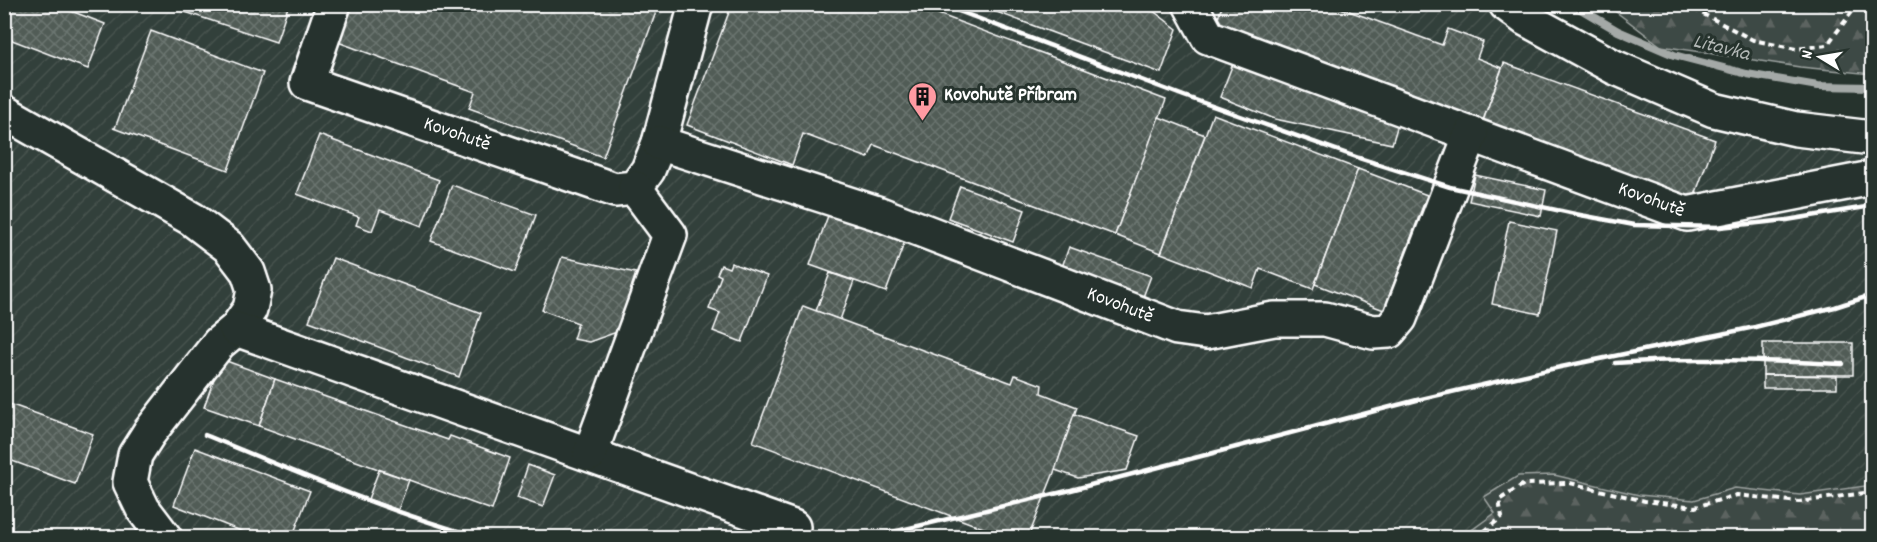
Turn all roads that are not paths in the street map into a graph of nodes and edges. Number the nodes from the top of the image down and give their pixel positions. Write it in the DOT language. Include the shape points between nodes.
graph roads {
  1 [pos="334,4"];
  2 [pos="696,4"];
  3 [pos="1190,4"];
  4 [pos="1506,4"];
  5 [pos="4,112"];
  6 [pos="1471,134"];
  7 [pos="1872,138"];
  8 [pos="658,143"];
  9 [pos="1872,178"];
  10 [pos="635,188"];
  11 [pos="236,329"];
  12 [pos="590,454"];
  13 [pos="793,527"];
  14 [pos="165,537"];
  1 -- 10 [label="lane, Kovohutě" via="307,83 615,190"];
  2 -- 8 [label="lane"];
  3 -- 6 [label="lane, Kovohutě" via="1208,37"];
  4 -- 7 [label="lane" via="1526,20 1614,67 1713,110 1796,129"];
  5 -- 11 [label="lane" via="192,219 229,247 248,272 254,290 249,309"];
  6 -- 8 [label="lane, Kovohutě" via="1400,318 1389,331 1373,332 1325,319 1274,319 1206,332 1177,328 877,213"];
  6 -- 9 [label="lane, Kovohutě" via="1687,214"];
  8 -- 10 [label="lane" via="648,170"];
  10 -- 12 [label="lane" via="670,235"];
  11 -- 12 [label="lane"];
  11 -- 14 [label="lane" via="219,343 135,455 130,482 143,509"];
  12 -- 13 [label="lane"];
}
